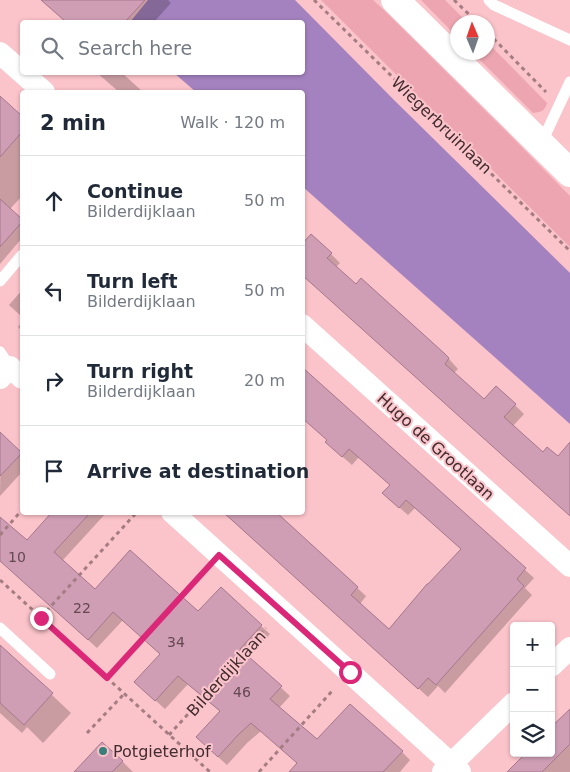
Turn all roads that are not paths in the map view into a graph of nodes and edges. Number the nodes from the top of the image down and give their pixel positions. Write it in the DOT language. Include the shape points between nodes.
graph roads {
  1 [pos="395,0"];
  2 [pos="489,0"];
  3 [pos="570,40"];
  4 [pos="0,53"];
  5 [pos="20,71"];
  6 [pos="25,75"];
  7 [pos="570,82"];
  8 [pos="42,90"];
  9 [pos="540,144"];
  10 [pos="570,173"];
  11 [pos="20,257"];
  12 [pos="0,281"];
  13 [pos="305,328"];
  14 [pos="175,515"];
  15 [pos="570,566"];
  16 [pos="0,628"];
  17 [pos="570,648"];
  18 [pos="555,662"];
  19 [pos="50,674"];
  20 [pos="510,707"];
  21 [pos="451,769"];
  1 -- 9 [label="street"];
  2 -- 3 [label="lane"];
  4 -- 5 [label="street"];
  6 -- 8 [label="street"];
  7 -- 9 [label="lane"];
  9 -- 10 [label="street"];
  11 -- 12 [label="lane"];
  13 -- 15 [label="street, Hugo de Grootlaan"];
  14 -- 21 [label="street" via="350,672"];
  16 -- 19 [label="lane"];
  17 -- 18 [label="street"];
  20 -- 21 [label="street"];
}
